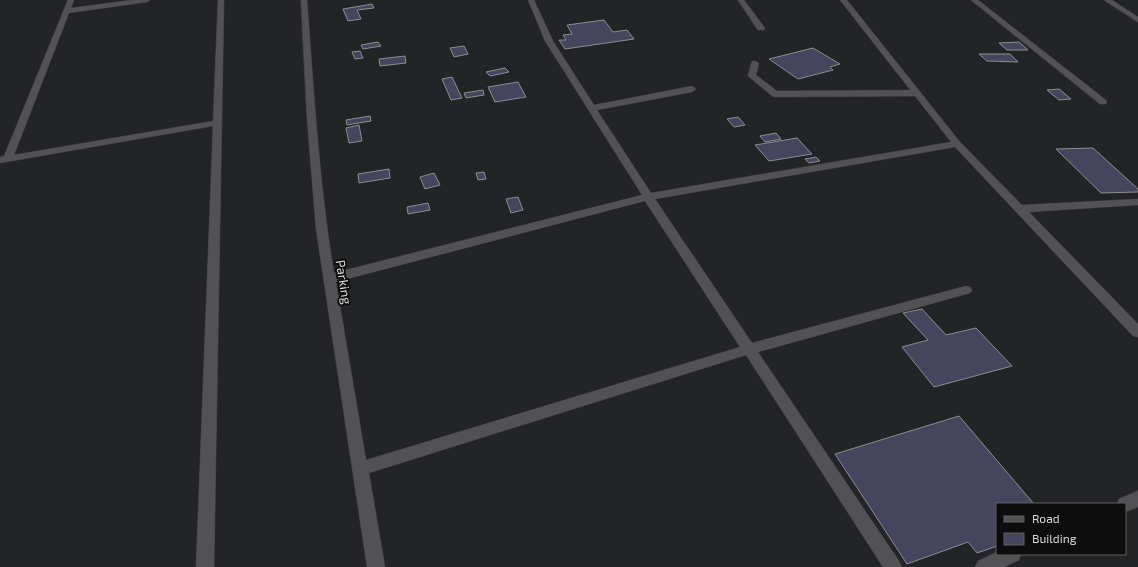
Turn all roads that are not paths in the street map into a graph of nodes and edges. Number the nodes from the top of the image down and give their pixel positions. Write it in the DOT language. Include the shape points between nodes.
graph roads {
  1 [pos="71,0"];
  2 [pos="147,0"];
  3 [pos="221,0"];
  4 [pos="304,0"];
  5 [pos="531,0"];
  6 [pos="740,0"];
  7 [pos="843,0"];
  8 [pos="974,0"];
  9 [pos="1107,0"];
  10 [pos="66,11"];
  11 [pos="1138,20"];
  12 [pos="761,28"];
  13 [pos="755,63"];
  14 [pos="692,89"];
  15 [pos="916,93"];
  16 [pos="1103,102"];
  17 [pos="592,108"];
  18 [pos="217,123"];
  19 [pos="956,144"];
  20 [pos="4,159"];
  21 [pos="648,197"];
  22 [pos="1138,202"];
  23 [pos="1020,209"];
  24 [pos="329,279"];
  25 [pos="966,290"];
  26 [pos="1138,332"];
  27 [pos="749,349"];
  28 [pos="360,469"];
  29 [pos="1138,498"];
  30 [pos="1126,504"];
  31 [pos="1011,555"];
  32 [pos="205,567"];
  33 [pos="376,567"];
  34 [pos="894,567"];
  35 [pos="984,567"];
  1 -- 10 [label="street"];
  2 -- 10 [label="street"];
  3 -- 18 [label="street"];
  4 -- 24 [label="street, Parking" via="310,119 321,229"];
  5 -- 17 [label="street" via="549,41"];
  6 -- 12 [label="street"];
  7 -- 15 [label="street"];
  8 -- 16 [label="street"];
  9 -- 11 [label="street"];
  10 -- 20 [label="street"];
  13 -- 15 [label="street" via="752,76 775,94"];
  14 -- 17 [label="street"];
  15 -- 19 [label="street"];
  17 -- 21 [label="street"];
  18 -- 20 [label="street"];
  18 -- 32 [label="street"];
  19 -- 21 [label="street"];
  19 -- 23 [label="street"];
  21 -- 24 [label="street"];
  21 -- 27 [label="street"];
  22 -- 23 [label="street"];
  23 -- 26 [label="street"];
  24 -- 28 [label="street, Parking"];
  25 -- 27 [label="street"];
  27 -- 28 [label="street"];
  27 -- 34 [label="street"];
  28 -- 33 [label="street, Parking"];
  29 -- 30 [label="street"];
  31 -- 35 [label="street"];
}
